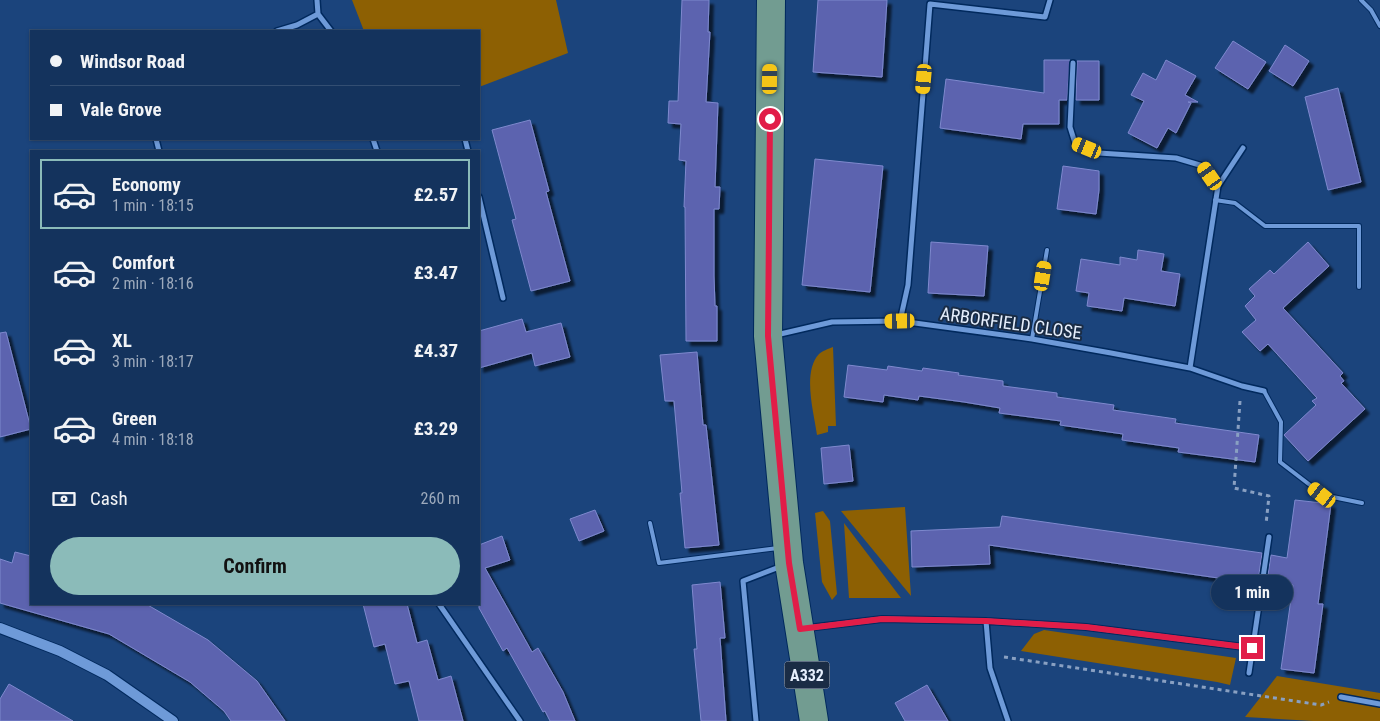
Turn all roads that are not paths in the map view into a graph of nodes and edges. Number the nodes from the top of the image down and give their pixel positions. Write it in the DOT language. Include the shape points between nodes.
graph roads {
  1 [pos="318,0"];
  2 [pos="771,0"];
  3 [pos="1050,0"];
  4 [pos="1361,0"];
  5 [pos="318,14"];
  6 [pos="1380,26"];
  7 [pos="280,30"];
  8 [pos="330,30"];
  9 [pos="1073,63"];
  10 [pos="1243,148"];
  11 [pos="1218,186"];
  12 [pos="1216,200"];
  13 [pos="480,204"];
  14 [pos="1047,250"];
  15 [pos="1359,287"];
  16 [pos="502,298"];
  17 [pos="900,321"];
  18 [pos="768,336"];
  19 [pos="1032,339"];
  20 [pos="1190,368"];
  21 [pos="1264,391"];
  22 [pos="1362,503"];
  23 [pos="650,523"];
  24 [pos="1269,537"];
  25 [pos="789,555"];
  26 [pos="441,605"];
  27 [pos="986,621"];
  28 [pos="0,628"];
  29 [pos="800,629"];
  30 [pos="1252,648"];
  31 [pos="1248,673"];
  32 [pos="1341,698"];
  33 [pos="1380,704"];
  34 [pos="173,721"];
  35 [pos="520,721"];
  36 [pos="756,721"];
  37 [pos="799,721"];
  38 [pos="814,721"];
  39 [pos="1008,721"];
  1 -- 5 [label="street"];
  2 -- 18 [label="main road, A332"];
  3 -- 17 [label="street" via="1045,17 930,4 908,285"];
  4 -- 6 [label="lane"];
  5 -- 7 [label="street"];
  5 -- 8 [label="street"];
  9 -- 11 [label="street" via="1070,127 1075,143 1099,153 1176,158 1203,166"];
  10 -- 11 [label="street"];
  11 -- 12 [label="street"];
  12 -- 15 [label="lane" via="1235,203 1265,226 1358,226"];
  12 -- 20 [label="street"];
  13 -- 16 [label="street"];
  14 -- 19 [label="lane"];
  17 -- 18 [label="street, ARBORFIELD CLOSE" via="832,322"];
  17 -- 19 [label="street, ARBORFIELD CLOSE"];
  18 -- 25 [label="main road, A332"];
  19 -- 20 [label="street, ARBORFIELD CLOSE"];
  20 -- 21 [label="street, ARBORFIELD CLOSE"];
  21 -- 22 [label="lane" via="1281,422 1280,462 1322,495"];
  23 -- 25 [label="lane" via="659,563"];
  24 -- 30 [label="street"];
  25 -- 29 [label="main road, A332"];
  25 -- 36 [label="street" via="743,581"];
  26 -- 35 [label="street"];
  27 -- 29 [label="street" via="882,619"];
  27 -- 30 [label="street" via="1086,627"];
  27 -- 39 [label="street" via="990,668"];
  28 -- 34 [label="main road" via="60,651 107,675"];
  29 -- 37 [label="main road, A332"];
  29 -- 38 [label="main road, A332"];
  30 -- 31 [label="street"];
  32 -- 33 [label="street"];
}
